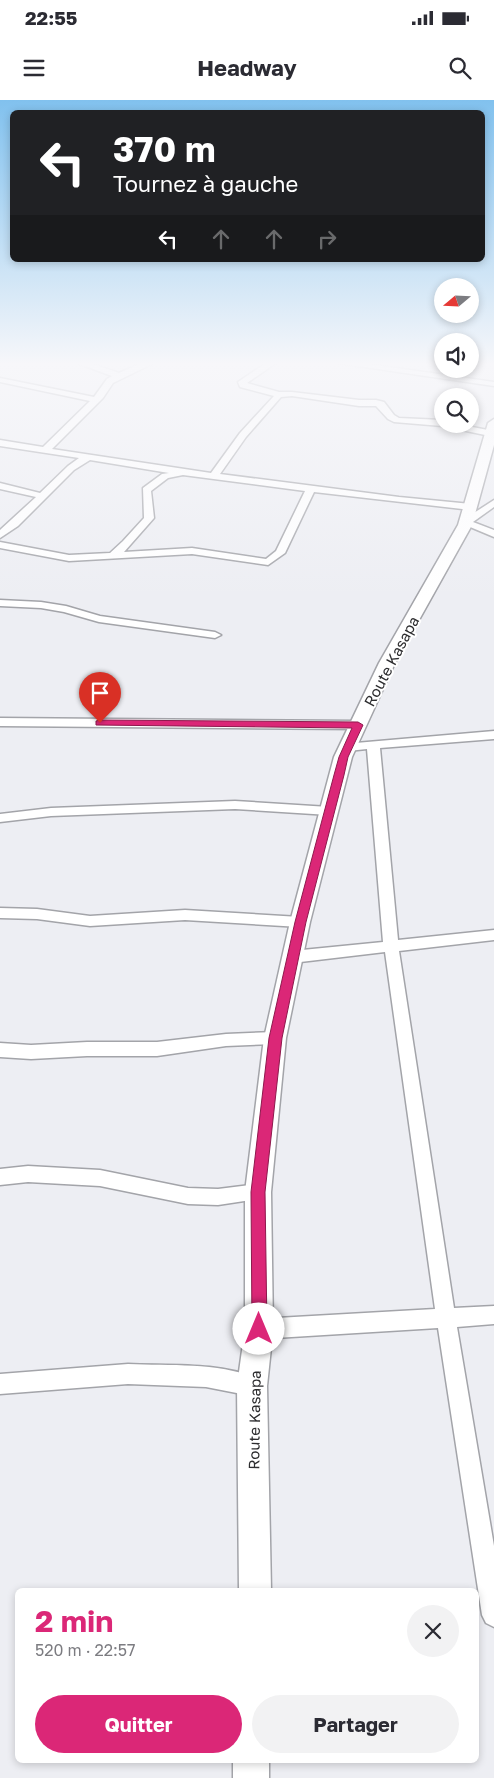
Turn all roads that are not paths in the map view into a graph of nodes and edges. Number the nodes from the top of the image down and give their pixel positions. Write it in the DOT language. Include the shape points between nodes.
graph roads {
  1 [pos="54,441"];
  2 [pos="238,441"];
  3 [pos="488,441"];
  4 [pos="0,444"];
  5 [pos="45,450"];
  6 [pos="90,458"];
  7 [pos="192,472"];
  8 [pos="214,475"];
  9 [pos="0,486"];
  10 [pos="311,488"];
  11 [pos="42,496"];
  12 [pos="494,503"];
  13 [pos="468,514"];
  14 [pos="494,534"];
  15 [pos="0,535"];
  16 [pos="0,546"];
  17 [pos="113,555"];
  18 [pos="0,603"];
  19 [pos="215,635"];
  20 [pos="0,722"];
  21 [pos="358,725"];
  22 [pos="494,735"];
  23 [pos="373,746"];
  24 [pos="348,747"];
  25 [pos="329,811"];
  26 [pos="0,818"];
  27 [pos="0,913"];
  28 [pos="300,922"];
  29 [pos="494,935"];
  30 [pos="391,945"];
  31 [pos="292,957"];
  32 [pos="275,1038"];
  33 [pos="0,1050"];
  34 [pos="0,1177"];
  35 [pos="258,1192"];
  36 [pos="494,1315"];
  37 [pos="446,1318"];
  38 [pos="259,1329"];
  39 [pos="0,1384"];
  40 [pos="252,1386"];
  41 [pos="255,1588"];
  42 [pos="494,1615"];
  43 [pos="251,1763"];
  44 [pos="251,1778"];
  1 -- 5 [label="street"];
  2 -- 8 [label="street"];
  3 -- 13 [label="main road, Route Kasapa"];
  4 -- 5 [label="street"];
  5 -- 6 [label="street"];
  6 -- 7 [label="street"];
  6 -- 11 [label="street" via="71,468"];
  7 -- 8 [label="street"];
  7 -- 17 [label="street" via="165,476 146,490 149,518"];
  8 -- 10 [label="street"];
  9 -- 11 [label="street"];
  10 -- 13 [label="street"];
  10 -- 17 [label="street" via="280,553 268,562 192,551"];
  11 -- 15 [label="street"];
  12 -- 13 [label="street"];
  13 -- 14 [label="street"];
  13 -- 21 [label="main road, Route Kasapa" via="387,663"];
  16 -- 17 [label="street" via="69,558"];
  18 -- 19 [label="street" via="41,605 99,619"];
  20 -- 21 [label="street"];
  21 -- 24 [label="main road, Route Kasapa"];
  22 -- 23 [label="street"];
  23 -- 24 [label="street"];
  23 -- 30 [label="street"];
  24 -- 25 [label="main road, Route Kasapa"];
  25 -- 26 [label="street" via="234,805 52,812"];
  25 -- 28 [label="main road, Route Kasapa"];
  27 -- 28 [label="street" via="90,921 185,915"];
  28 -- 31 [label="main road, Route Kasapa"];
  29 -- 30 [label="street"];
  30 -- 31 [label="street"];
  30 -- 37 [label="street"];
  31 -- 32 [label="main road, Route Kasapa"];
  32 -- 33 [label="street" via="226,1040 157,1049"];
  32 -- 35 [label="main road, Route Kasapa"];
  34 -- 35 [label="street" via="28,1174 100,1178 188,1196 218,1197"];
  35 -- 38 [label="main road, Route Kasapa"];
  36 -- 37 [label="street"];
  37 -- 38 [label="street"];
  37 -- 42 [label="street"];
  38 -- 40 [label="main road, Route Kasapa"];
  39 -- 40 [label="street" via="128,1374 206,1377"];
  40 -- 41 [label="main road, Route Kasapa"];
  43 -- 44 [label="main road"];
}
